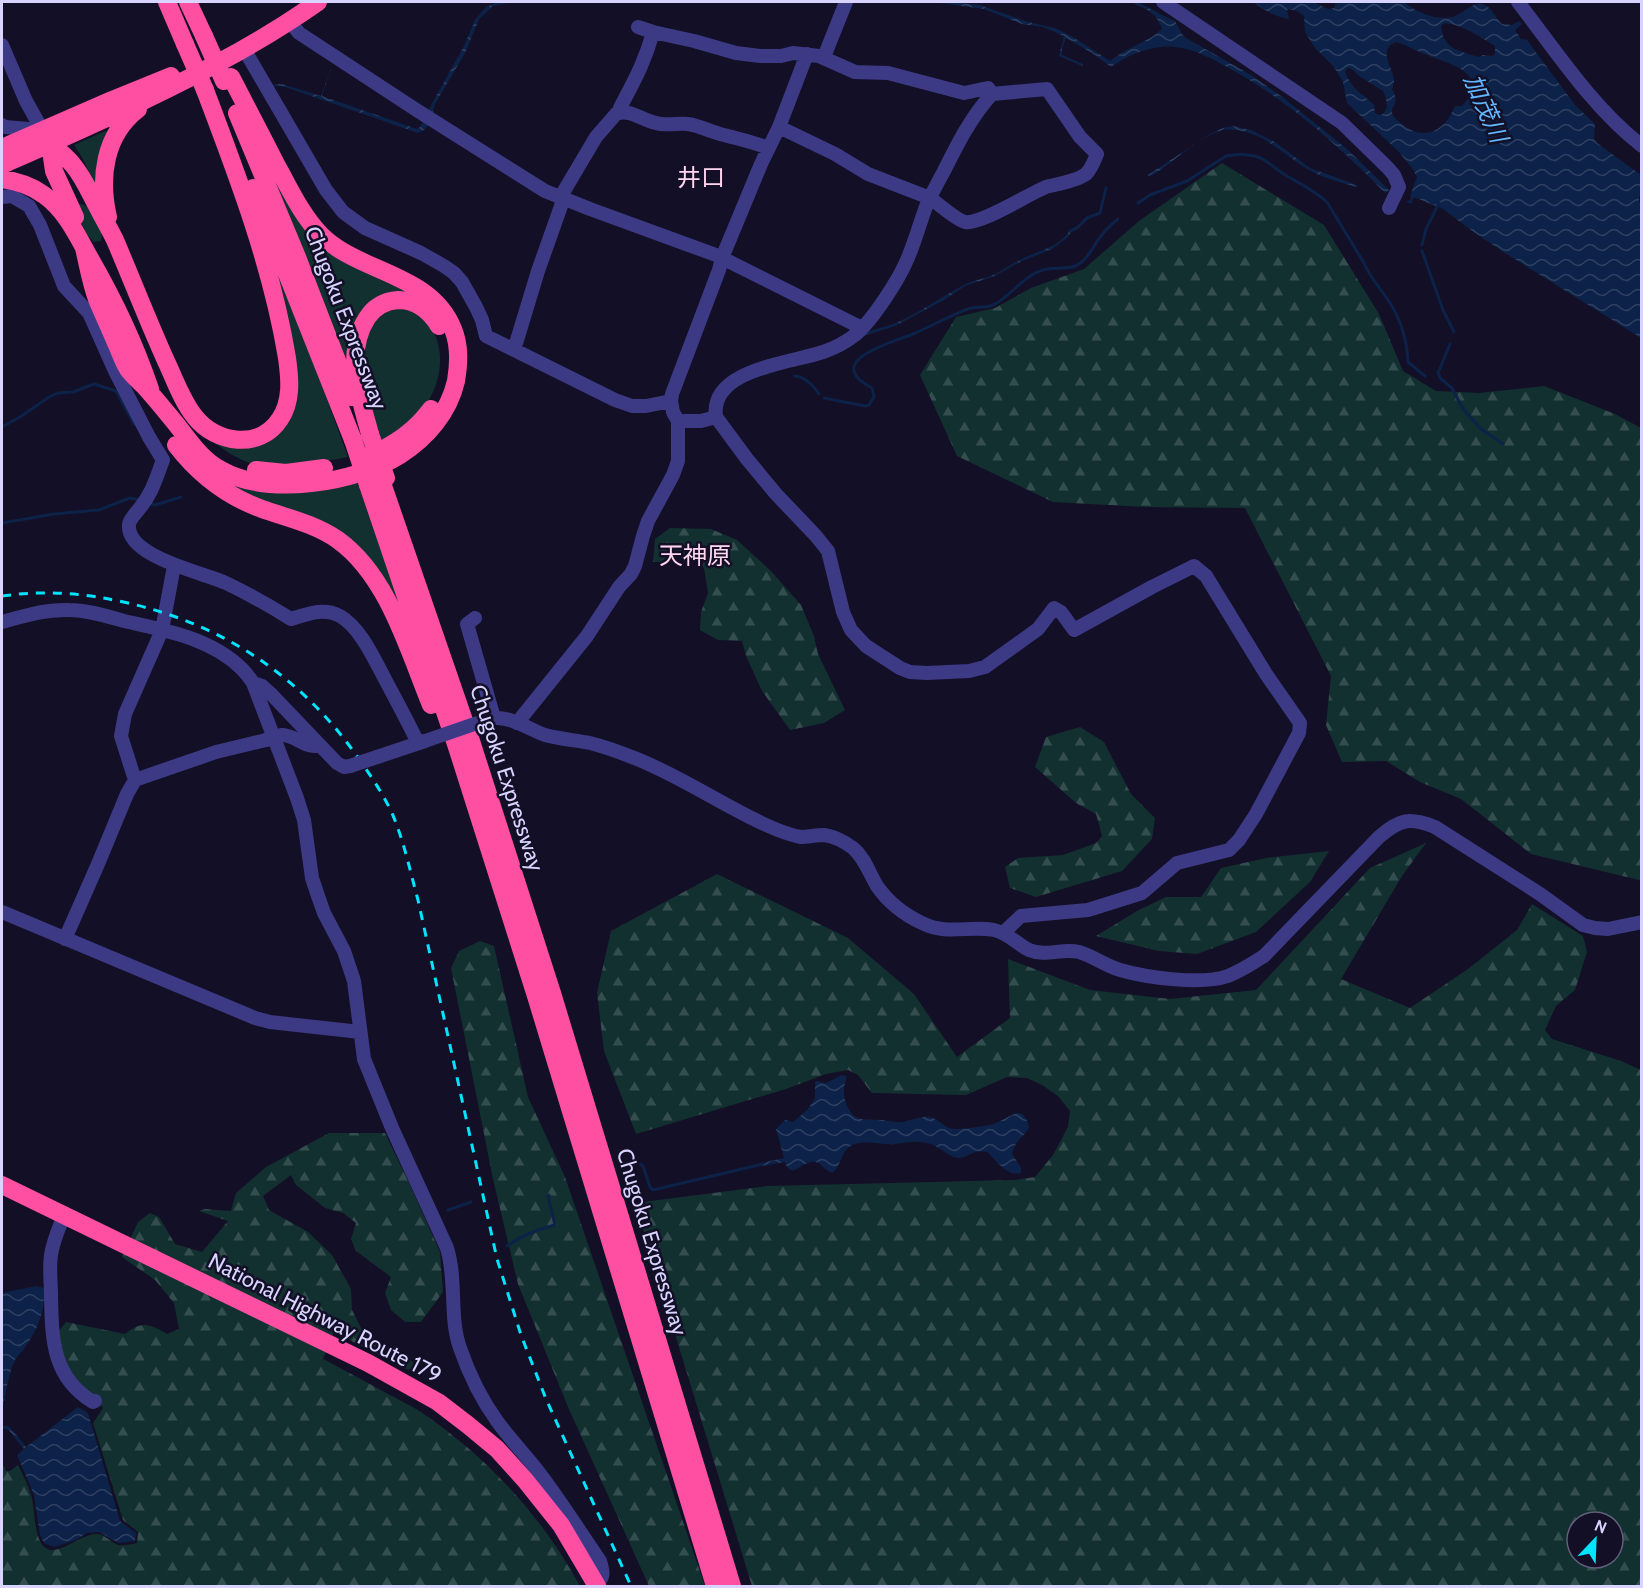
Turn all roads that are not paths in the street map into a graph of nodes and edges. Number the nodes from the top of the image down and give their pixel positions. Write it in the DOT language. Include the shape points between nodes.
graph roads {
  1 [pos="167,2"];
  2 [pos="172,2"];
  3 [pos="190,2"];
  4 [pos="318,2"];
  5 [pos="846,2"];
  6 [pos="1163,2"];
  7 [pos="1518,2"];
  8 [pos="290,22"];
  9 [pos="638,27"];
  10 [pos="653,32"];
  11 [pos="197,39"];
  12 [pos="2,45"];
  13 [pos="238,52"];
  14 [pos="807,54"];
  15 [pos="824,57"];
  16 [pos="217,84"];
  17 [pos="170,89"];
  18 [pos="992,94"];
  19 [pos="620,112"];
  20 [pos="2,125"];
  21 [pos="779,127"];
  22 [pos="46,137"];
  23 [pos="1641,146"];
  24 [pos="2,148"];
  25 [pos="768,148"];
  26 [pos="2,165"];
  27 [pos="2,179"];
  28 [pos="64,196"];
  29 [pos="2,197"];
  30 [pos="562,198"];
  31 [pos="930,198"];
  32 [pos="94,202"];
  33 [pos="1389,208"];
  34 [pos="114,238"];
  35 [pos="84,248"];
  36 [pos="722,258"];
  37 [pos="120,288"];
  38 [pos="862,328"];
  39 [pos="514,350"];
  40 [pos="152,358"];
  41 [pos="128,369"];
  42 [pos="179,389"];
  43 [pos="153,396"];
  44 [pos="671,401"];
  45 [pos="716,417"];
  46 [pos="678,420"];
  47 [pos="176,425"];
  48 [pos="363,437"];
  49 [pos="378,481"];
  50 [pos="174,566"];
  51 [pos="475,618"];
  52 [pos="2,622"];
  53 [pos="162,630"];
  54 [pos="253,683"];
  55 [pos="491,718"];
  56 [pos="517,723"];
  57 [pos="422,742"];
  58 [pos="319,746"];
  59 [pos="135,780"];
  60 [pos="488,845"];
  61 [pos="2,912"];
  62 [pos="1641,922"];
  63 [pos="1003,933"];
  64 [pos="65,939"];
  65 [pos="360,1032"];
  66 [pos="2,1185"];
  67 [pos="64,1215"];
  68 [pos="95,1401"];
  69 [pos="596,1586"];
  70 [pos="715,1587"];
  71 [pos="732,1587"];
  1 -- 11 [label="highway"];
  2 -- 11 [label="highway, Chugoku Expressway"];
  3 -- 11 [label="highway, Chugoku Expressway"];
  4 -- 8 [label="highway"];
  5 -- 15 [label="street"];
  6 -- 33 [label="street" via="1300,93 1363,142 1394,175 1399,187"];
  7 -- 23 [label="street" via="1606,112"];
  8 -- 13 [label="highway"];
  8 -- 30 [label="street" via="299,33 418,111"];
  9 -- 10 [label="street"];
  10 -- 14 [label="street" via="736,53"];
  10 -- 19 [label="street" via="641,69"];
  11 -- 16 [label="highway, Chugoku Expressway, bridge"];
  12 -- 22 [label="street"];
  13 -- 17 [label="highway"];
  13 -- 22 [label="highway" via="154,82"];
  13 -- 39 [label="street" via="343,212 365,228 454,273 476,307 486,336"];
  14 -- 15 [label="street"];
  14 -- 21 [label="street"];
  15 -- 18 [label="street" via="855,72 888,73 964,93 988,88"];
  16 -- 42 [label="highway" via="243,195 273,289 288,366 289,393 283,415 269,432 240,440 207,429 196,419"];
  16 -- 47 [label="highway" via="320,233 345,254 423,291 442,309 457,343 458,370 450,399 424,437 392,459 330,480 268,485 232,476 210,464"];
  16 -- 48 [label="highway, Chugoku Expressway" via="297,257"];
  17 -- 22 [label="highway"];
  17 -- 34 [label="highway" via="131,115 110,147 103,186"];
  18 -- 31 [label="street" via="962,134"];
  18 -- 31 [label="street" via="1047,89 1080,137 1097,154 1091,168 1084,176 1043,188 974,222 955,218"];
  19 -- 25 [label="street" via="656,124 700,126"];
  19 -- 30 [label="street" via="596,137"];
  20 -- 22 [label="street"];
  21 -- 25 [label="street"];
  21 -- 31 [label="street" via="868,174"];
  22 -- 24 [label="highway"];
  22 -- 26 [label="highway"];
  22 -- 28 [label="highway"];
  22 -- 32 [label="highway" via="73,164"];
  25 -- 36 [label="street"];
  27 -- 35 [label="highway" via="22,183 44,195 62,213"];
  28 -- 35 [label="highway"];
  28 -- 37 [label="highway" via="92,252"];
  29 -- 50 [label="street" via="12,196 29,206 64,286 89,313 163,460 149,498 129,525 138,546"];
  30 -- 36 [label="street"];
  30 -- 39 [label="street"];
  31 -- 38 [label="street" via="903,267"];
  32 -- 34 [label="highway"];
  32 -- 37 [label="highway" via="113,250"];
  34 -- 37 [label="highway"];
  34 -- 42 [label="highway"];
  35 -- 37 [label="highway"];
  35 -- 41 [label="highway" via="97,299"];
  35 -- 43 [label="highway" via="135,366"];
  36 -- 38 [label="street"];
  36 -- 44 [label="street"];
  37 -- 40 [label="highway"];
  38 -- 45 [label="street" via="834,348 757,370 729,383 717,400"];
  39 -- 44 [label="street" via="632,406"];
  40 -- 42 [label="highway"];
  40 -- 43 [label="highway"];
  40 -- 47 [label="highway"];
  41 -- 43 [label="highway"];
  41 -- 47 [label="highway"];
  42 -- 47 [label="highway"];
  43 -- 47 [label="highway"];
  44 -- 46 [label="street"];
  45 -- 46 [label="street"];
  45 -- 63 [label="street" via="776,494 828,550 851,630 866,646 900,668 927,674 978,669 991,664 1038,629 1054,608 1074,630 1194,566 1206,576 1300,723 1299,733 1256,814 1229,850 1177,863 1142,893 1088,910 1021,916"];
  46 -- 56 [label="street" via="678,461 648,522 631,574"];
  47 -- 48 [label="highway" via="226,459 268,472 330,467 393,444 416,427 434,405 445,381 447,354 441,329 419,305 390,301 381,304 362,328 355,365"];
  47 -- 60 [label="highway" via="184,456 207,480 247,503 326,533 348,548 376,579"];
  48 -- 49 [label="highway, Chugoku Expressway"];
  49 -- 60 [label="highway, Chugoku Expressway"];
  49 -- 71 [label="highway, Chugoku Expressway" via="431,623 552,993"];
  50 -- 53 [label="street"];
  50 -- 57 [label="street" via="223,582 291,619 317,611 341,616 369,650"];
  51 -- 55 [label="street" via="467,624"];
  52 -- 53 [label="street" via="71,610"];
  53 -- 54 [label="street" via="210,646 242,668"];
  53 -- 59 [label="street" via="125,714 121,736"];
  54 -- 58 [label="street" via="272,695"];
  54 -- 65 [label="street" via="304,820 318,896 354,981"];
  55 -- 56 [label="street"];
  55 -- 57 [label="street, bridge"];
  56 -- 63 [label="street" via="548,736 603,747 637,759 789,834 824,835 838,840 864,860 888,899 922,923 952,930 982,928"];
  57 -- 58 [label="street, bridge" via="344,767"];
  58 -- 59 [label="street, bridge" via="282,735 216,752"];
  59 -- 64 [label="street"];
  60 -- 70 [label="highway, Chugoku Expressway"];
  61 -- 64 [label="street"];
  62 -- 63 [label="street" via="1608,929 1583,925 1435,826 1403,821 1379,837 1264,956 1227,976 1204,980 1154,977 1120,970 1075,951 1045,954 1030,950"];
  64 -- 65 [label="street" via="255,1018"];
  65 -- 69 [label="street" via="373,1083 447,1248 455,1322 468,1370 497,1422 543,1477 600,1562 603,1578"];
  66 -- 67 [label="highway, National Highway Route 179"];
  67 -- 68 [label="street" via="53,1244 49,1275 54,1349 67,1378 81,1395"];
  67 -- 69 [label="highway, National Highway Route 179" via="368,1363 438,1402 497,1449 525,1480 561,1525"];
}
